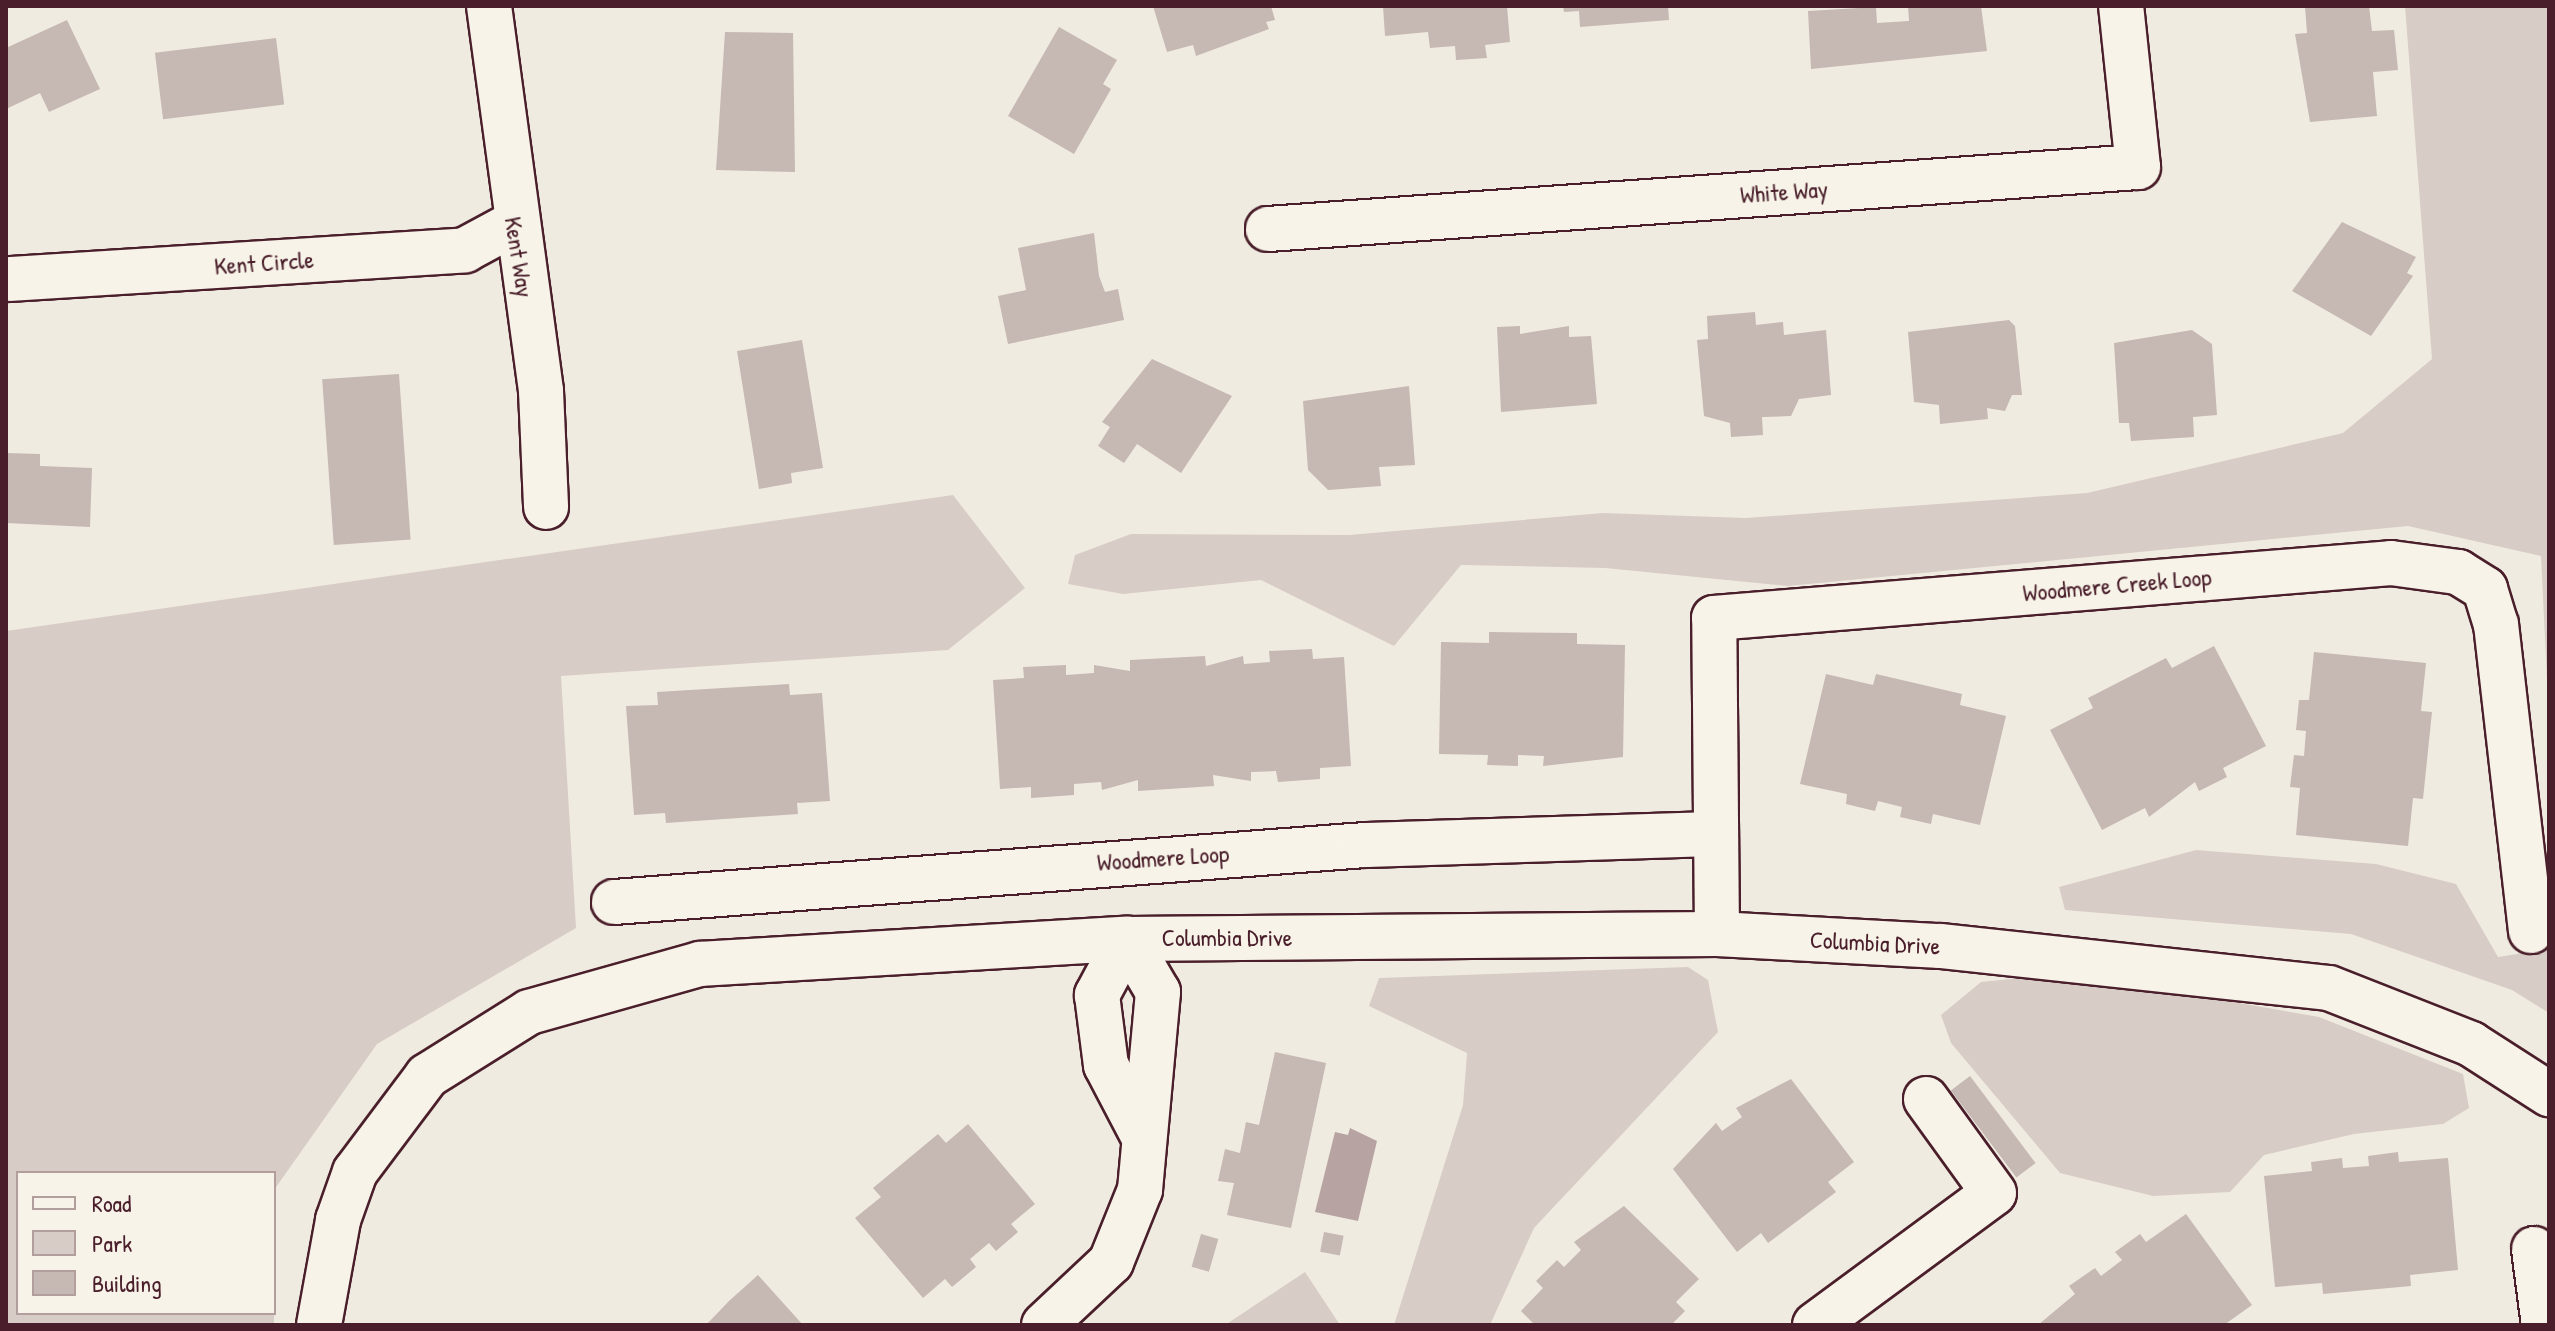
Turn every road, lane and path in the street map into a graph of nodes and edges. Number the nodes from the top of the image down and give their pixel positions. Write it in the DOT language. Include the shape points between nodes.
graph roads {
  1 [pos="489,6"];
  2 [pos="2121,6"];
  3 [pos="513,224"];
  4 [pos="1268,229"];
  5 [pos="9,279"];
  6 [pos="546,507"];
  7 [pos="1714,834"];
  8 [pos="614,902"];
  9 [pos="2531,931"];
  10 [pos="1717,934"];
  11 [pos="1127,939"];
  12 [pos="2543,1080"];
  13 [pos="1926,1099"];
  14 [pos="1141,1132"];
  15 [pos="2534,1249"];
  16 [pos="319,1325"];
  17 [pos="1044,1325"];
  18 [pos="1815,1325"];
  19 [pos="2544,1325"];
  1 -- 3 [label="street, Kent Way"];
  2 -- 4 [label="street, White Way" via="2138,167"];
  3 -- 5 [label="street, Kent Circle" via="465,250"];
  3 -- 6 [label="street, Kent Way" via="541,391"];
  7 -- 8 [label="street, Woodmere Loop" via="1365,845"];
  7 -- 9 [label="street, Woodmere Creek Loop" via="1714,618 2428,564 2485,589 2496,624"];
  7 -- 10 [label="street, Woodmere Creek Loop"];
  10 -- 11 [label="street, Columbia Drive"];
  10 -- 12 [label="street, Columbia Drive" via="1941,946 2329,988 2408,1014"];
  11 -- 14 [label="street" via="1158,992 1157,1062"];
  11 -- 14 [label="street" via="1097,995 1106,1065"];
  11 -- 16 [label="street, Columbia Drive" via="700,964 529,1012 427,1076 385,1124 355,1172 338,1220"];
  13 -- 18 [label="street" via="1994,1193"];
  14 -- 17 [label="street" via="1140,1190 1130,1230 1085,1293"];
  15 -- 19 [label="street"];
}
